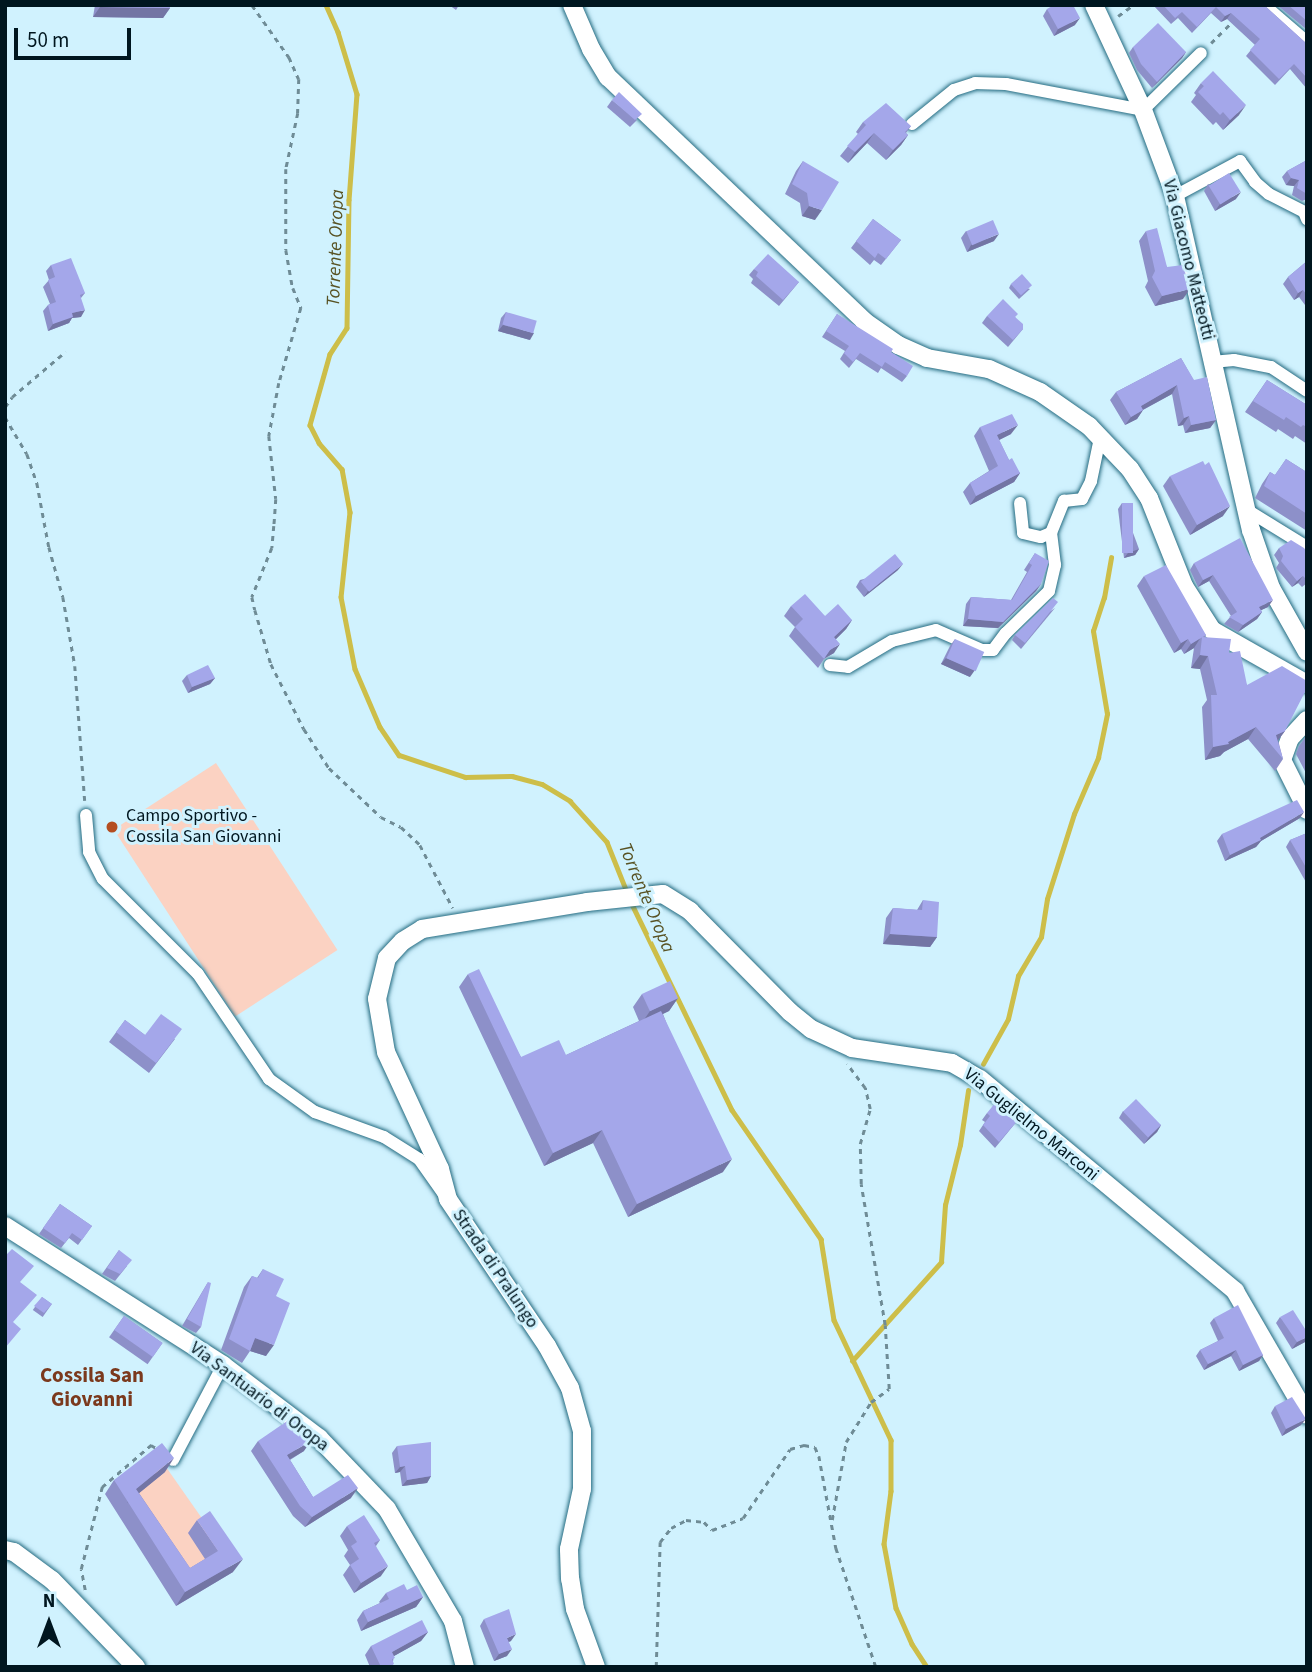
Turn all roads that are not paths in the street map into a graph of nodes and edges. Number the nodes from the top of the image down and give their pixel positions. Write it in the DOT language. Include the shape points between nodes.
graph roads {
  1 [pos="572,5"];
  2 [pos="1094,5"];
  3 [pos="1264,5"];
  4 [pos="1307,42"];
  5 [pos="1201,53"];
  6 [pos="1143,110"];
  7 [pos="912,124"];
  8 [pos="1175,196"];
  9 [pos="1307,219"];
  10 [pos="1212,362"];
  11 [pos="1307,391"];
  12 [pos="1101,438"];
  13 [pos="1020,503"];
  14 [pos="1247,510"];
  15 [pos="1051,533"];
  16 [pos="1307,547"];
  17 [pos="1307,652"];
  18 [pos="830,665"];
  19 [pos="1307,684"];
  20 [pos="1307,720"];
  21 [pos="1307,810"];
  22 [pos="86,815"];
  23 [pos="663,894"];
  24 [pos="448,1199"];
  25 [pos="5,1226"];
  26 [pos="223,1365"];
  27 [pos="1307,1415"];
  28 [pos="173,1460"];
  29 [pos="5,1550"];
  30 [pos="136,1667"];
  31 [pos="465,1667"];
  32 [pos="596,1667"];
  1 -- 12 [label="street" via="608,77 864,321 927,358 989,369 1040,391"];
  2 -- 6 [label="street, Via Giacomo Matteotti"];
  3 -- 4 [label="street"];
  5 -- 6 [label="street"];
  6 -- 7 [label="street" via="1006,84 975,83 954,90"];
  6 -- 8 [label="street, Via Giacomo Matteotti"];
  8 -- 9 [label="street" via="1240,161 1255,182 1304,212"];
  8 -- 10 [label="street, Via Giacomo Matteotti"];
  10 -- 11 [label="street, Via Giacomo Matteotti" via="1234,360 1271,367"];
  10 -- 14 [label="street, Via Giacomo Matteotti"];
  12 -- 15 [label="street" via="1082,499 1064,501"];
  12 -- 19 [label="street" via="1149,498 1184,586 1212,630"];
  13 -- 15 [label="street" via="1023,533 1041,537"];
  14 -- 16 [label="street"];
  14 -- 17 [label="street, Via Giacomo Matteotti" via="1270,588"];
  15 -- 18 [label="street" via="1055,565 1049,591 993,650 982,650 936,630 892,641 848,667"];
  20 -- 21 [label="street" via="1290,738 1282,760"];
  22 -- 24 [label="street" via="89,852 103,879 198,974 269,1079 315,1112 384,1137 419,1159"];
  23 -- 24 [label="street, Strada di Pralungo" via="422,929 387,958 377,999 386,1052 440,1170"];
  23 -- 27 [label="street, Via Guglielmo Marconi" via="690,911 811,1029 852,1048 952,1063 980,1079 1235,1291"];
  24 -- 32 [label="street, Strada di Pralungo" via="570,1388 582,1431 582,1489 569,1549 570,1579 575,1609"];
  25 -- 26 [label="street, Via Santuario di Oropa"];
  26 -- 28 [label="street"];
  26 -- 31 [label="street, Via Santuario di Oropa" via="319,1438 387,1509 453,1621"];
  29 -- 30 [label="street" via="52,1580"];
}
